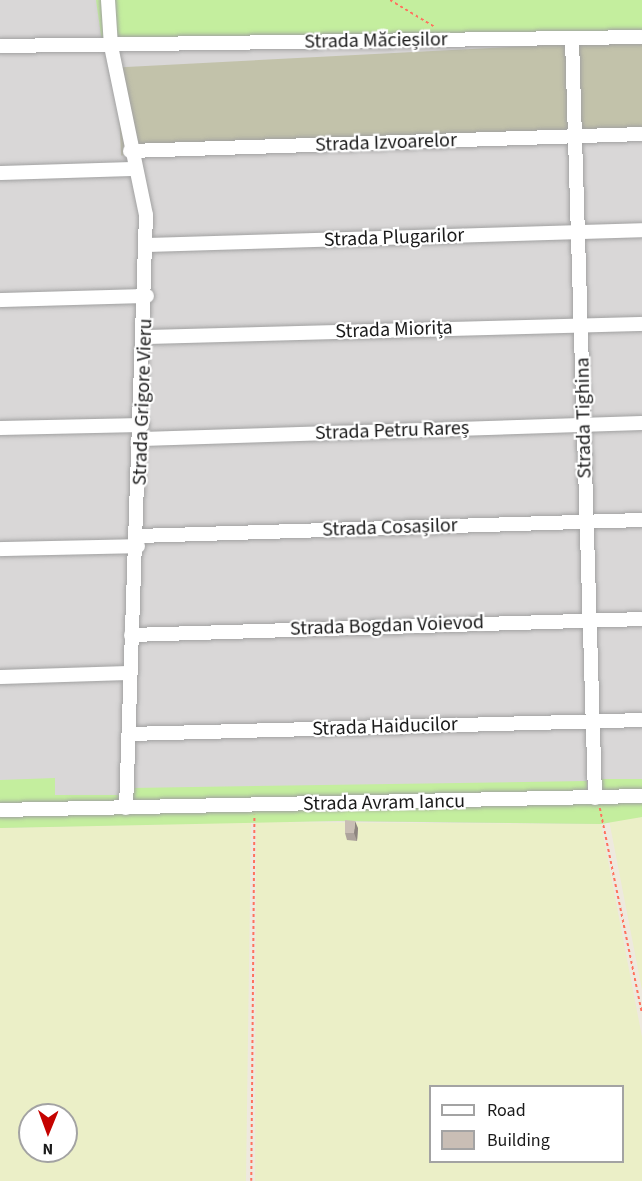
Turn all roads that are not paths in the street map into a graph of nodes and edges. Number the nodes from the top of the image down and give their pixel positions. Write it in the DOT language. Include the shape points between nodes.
graph roads {
  1 [pos="108,0"];
  2 [pos="642,37"];
  3 [pos="572,39"];
  4 [pos="0,46"];
  5 [pos="111,46"];
  6 [pos="642,134"];
  7 [pos="577,136"];
  8 [pos="130,151"];
  9 [pos="134,170"];
  10 [pos="0,173"];
  11 [pos="642,230"];
  12 [pos="580,232"];
  13 [pos="146,246"];
  14 [pos="147,296"];
  15 [pos="0,300"];
  16 [pos="642,324"];
  17 [pos="582,325"];
  18 [pos="145,338"];
  19 [pos="642,423"];
  20 [pos="583,424"];
  21 [pos="0,428"];
  22 [pos="142,432"];
  23 [pos="642,520"];
  24 [pos="587,522"];
  25 [pos="138,541"];
  26 [pos="0,549"];
  27 [pos="591,619"];
  28 [pos="642,619"];
  29 [pos="131,635"];
  30 [pos="129,674"];
  31 [pos="0,677"];
  32 [pos="642,720"];
  33 [pos="592,721"];
  34 [pos="129,734"];
  35 [pos="642,796"];
  36 [pos="595,798"];
  37 [pos="126,808"];
  38 [pos="0,810"];
  1 -- 5 [label="street, Strada Grigore Vieru"];
  2 -- 3 [label="street, Strada Măcieșilor"];
  3 -- 5 [label="street, Strada Măcieșilor"];
  3 -- 7 [label="street, Strada Tighina"];
  4 -- 5 [label="street, Strada Măcieșilor"];
  5 -- 8 [label="street, Strada Grigore Vieru"];
  6 -- 7 [label="street, Strada Izvoarelor"];
  7 -- 8 [label="street, Strada Izvoarelor"];
  7 -- 12 [label="street, Strada Tighina"];
  8 -- 9 [label="street, Strada Grigore Vieru"];
  9 -- 10 [label="street"];
  9 -- 13 [label="street, Strada Grigore Vieru" via="146,214"];
  11 -- 12 [label="street, Strada Plugarilor"];
  12 -- 13 [label="street, Strada Plugarilor"];
  12 -- 17 [label="street, Strada Tighina"];
  13 -- 14 [label="street, Strada Grigore Vieru"];
  14 -- 15 [label="street"];
  14 -- 18 [label="street, Strada Grigore Vieru"];
  16 -- 17 [label="street, Strada Miorița"];
  17 -- 18 [label="street, Strada Miorița"];
  17 -- 20 [label="street, Strada Tighina"];
  18 -- 22 [label="street, Strada Grigore Vieru"];
  19 -- 20 [label="street, Strada Petru Rareș"];
  20 -- 22 [label="street, Strada Petru Rareș"];
  20 -- 24 [label="street, Strada Tighina"];
  21 -- 22 [label="street, Strada Petru Rareș"];
  22 -- 25 [label="street, Strada Grigore Vieru"];
  23 -- 24 [label="street, Strada Cosașilor"];
  24 -- 25 [label="street, Strada Cosașilor"];
  24 -- 27 [label="street, Strada Tighina"];
  25 -- 26 [label="street, Strada Cosașilor"];
  25 -- 29 [label="street, Strada Grigore Vieru"];
  27 -- 28 [label="street, Strada Bogdan Voievod"];
  27 -- 29 [label="street, Strada Bogdan Voievod"];
  27 -- 33 [label="street, Strada Tighina"];
  29 -- 30 [label="street, Strada Grigore Vieru"];
  30 -- 31 [label="street"];
  30 -- 34 [label="street, Strada Grigore Vieru"];
  32 -- 33 [label="street, Strada Haiducilor"];
  33 -- 34 [label="street, Strada Haiducilor"];
  33 -- 36 [label="street, Strada Tighina"];
  34 -- 37 [label="street, Strada Grigore Vieru"];
  35 -- 36 [label="street, Strada Avram Iancu"];
  36 -- 37 [label="street, Strada Avram Iancu"];
  37 -- 38 [label="street, Strada Avram Iancu"];
}
